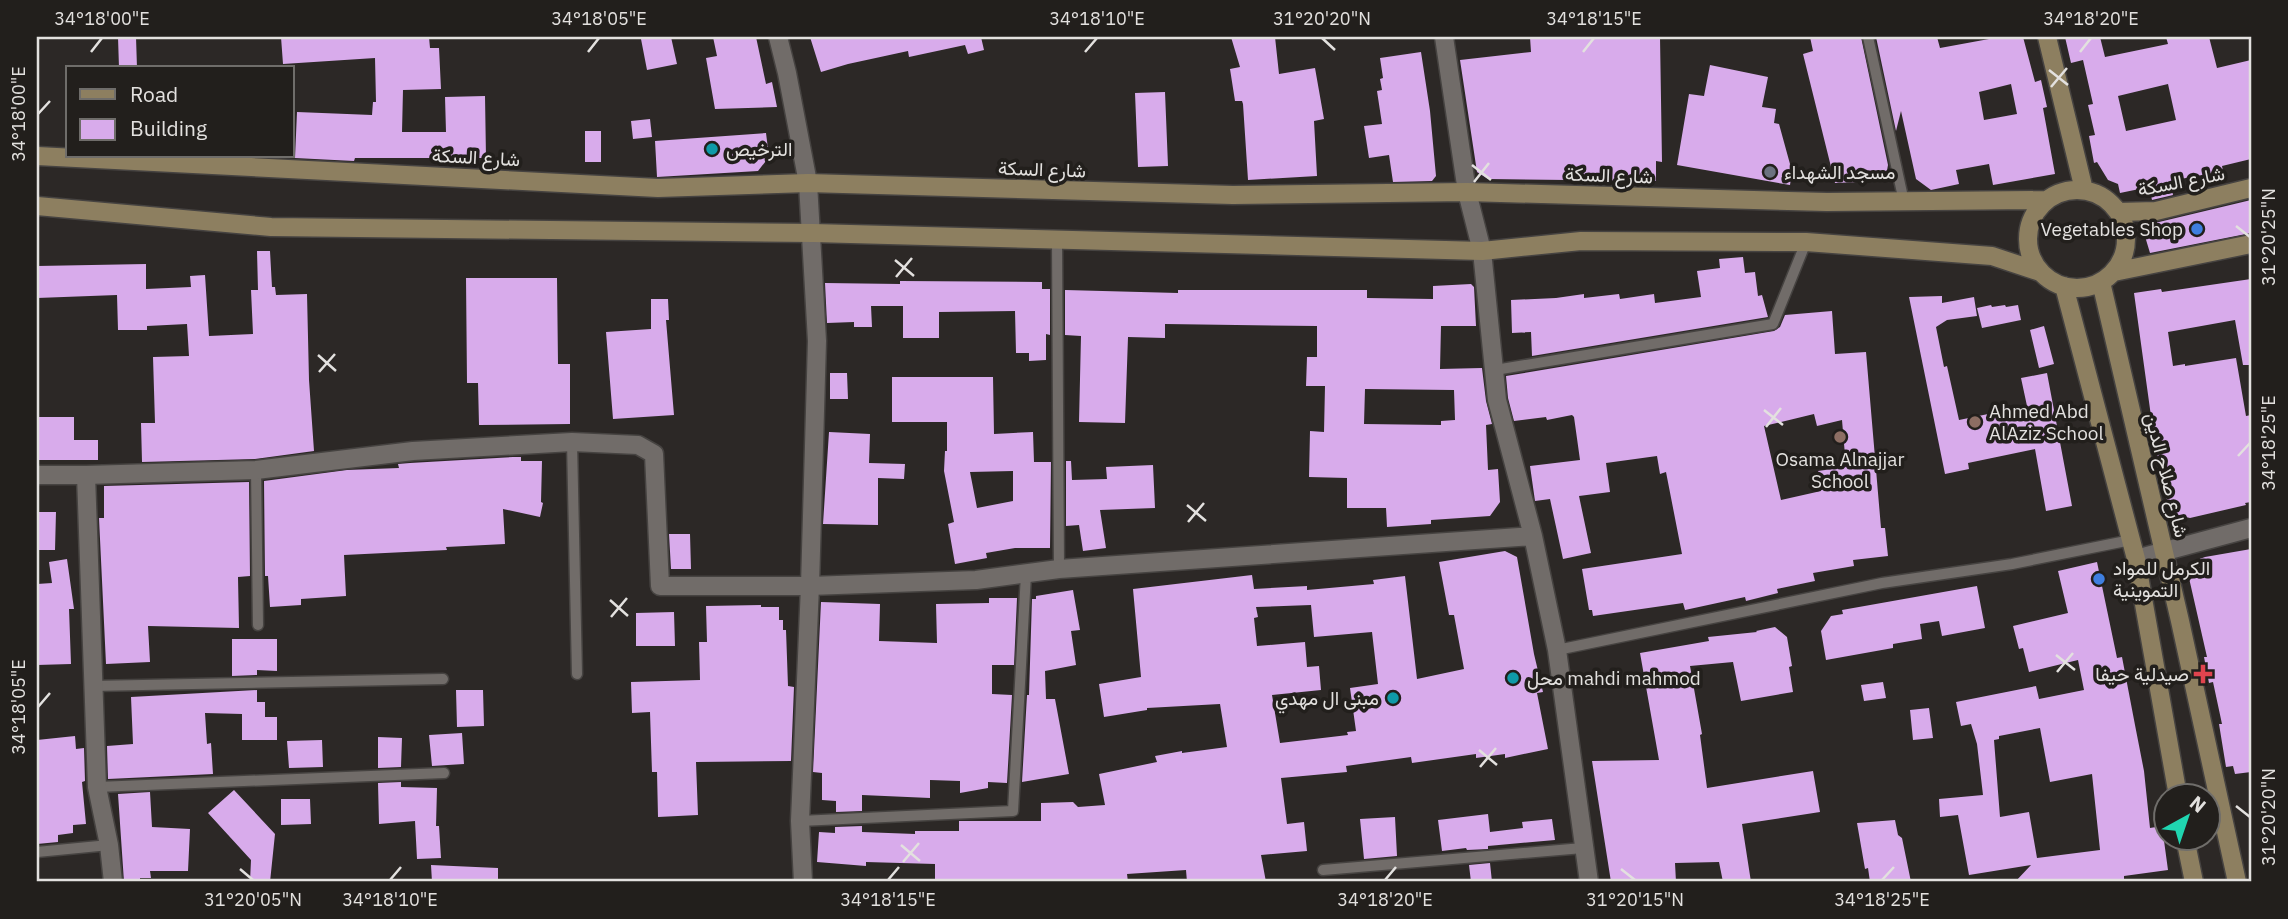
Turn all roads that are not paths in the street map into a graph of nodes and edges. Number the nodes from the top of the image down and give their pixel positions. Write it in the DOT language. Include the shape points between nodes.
graph roads {
  1 [pos="778,37"];
  2 [pos="1444,37"];
  3 [pos="1868,37"];
  4 [pos="2047,37"];
  5 [pos="37,156"];
  6 [pos="66,157"];
  7 [pos="76,158"];
  8 [pos="808,183"];
  9 [pos="2251,188"];
  10 [pos="2084,190"];
  11 [pos="1467,192"];
  12 [pos="2046,200"];
  13 [pos="1904,202"];
  14 [pos="37,206"];
  15 [pos="2118,212"];
  16 [pos="813,233"];
  17 [pos="1057,240"];
  18 [pos="1806,242"];
  19 [pos="2251,244"];
  20 [pos="1482,251"];
  21 [pos="2040,272"];
  22 [pos="2108,277"];
  23 [pos="2064,286"];
  24 [pos="1495,370"];
  25 [pos="572,442"];
  26 [pos="256,470"];
  27 [pos="37,475"];
  28 [pos="86,475"];
  29 [pos="2251,528"];
  30 [pos="1533,536"];
  31 [pos="2131,540"];
  32 [pos="2164,553"];
  33 [pos="2136,559"];
  34 [pos="1059,569"];
  35 [pos="1026,574"];
  36 [pos="810,586"];
  37 [pos="258,625"];
  38 [pos="1557,650"];
  39 [pos="577,674"];
  40 [pos="443,679"];
  41 [pos="92,686"];
  42 [pos="444,773"];
  43 [pos="2176,782"];
  44 [pos="97,788"];
  45 [pos="800,821"];
  46 [pos="109,845"];
  47 [pos="1583,848"];
  48 [pos="37,852"];
  49 [pos="2188,852"];
  50 [pos="1323,870"];
  51 [pos="113,882"];
  52 [pos="803,882"];
  53 [pos="1589,882"];
  54 [pos="2194,882"];
  55 [pos="2237,882"];
  1 -- 8 [label="street"];
  2 -- 11 [label="street"];
  3 -- 13 [label="lane"];
  4 -- 10 [label="main road"];
  5 -- 6 [label="main road, شارع السكة"];
  7 -- 8 [label="main road, شارع السكة" via="658,188"];
  8 -- 11 [label="main road, شارع السكة" via="1233,195"];
  8 -- 16 [label="street"];
  9 -- 15 [label="main road, شارع السكة" via="2156,211"];
  10 -- 12 [label="main road"];
  10 -- 15 [label="main road" via="2107,200"];
  11 -- 13 [label="main road, شارع السكة"];
  11 -- 20 [label="street"];
  12 -- 13 [label="main road, شارع السكة"];
  12 -- 21 [label="main road" via="2029,228 2028,244"];
  14 -- 16 [label="main road" via="271,228"];
  15 -- 22 [label="main road" via="2127,243 2123,258"];
  16 -- 17 [label="main road"];
  16 -- 36 [label="street" via="817,341"];
  17 -- 20 [label="main road"];
  17 -- 34 [label="lane"];
  18 -- 20 [label="main road" via="1581,241"];
  18 -- 21 [label="main road" via="1992,256"];
  18 -- 24 [label="lane" via="1773,324"];
  19 -- 22 [label="main road"];
  20 -- 24 [label="street"];
  21 -- 23 [label="main road"];
  22 -- 23 [label="main road" via="2086,288"];
  22 -- 32 [label="main road, شارع صلاح الدين"];
  23 -- 31 [label="main road"];
  24 -- 30 [label="street" via="1497,401"];
  25 -- 26 [label="street" via="413,451"];
  25 -- 36 [label="street" via="638,445 654,454 660,586"];
  25 -- 39 [label="lane"];
  26 -- 28 [label="street"];
  26 -- 37 [label="lane"];
  27 -- 28 [label="street"];
  28 -- 41 [label="street"];
  29 -- 32 [label="street"];
  30 -- 34 [label="street"];
  30 -- 38 [label="street"];
  31 -- 33 [label="main road"];
  31 -- 38 [label="lane" via="1882,583"];
  32 -- 33 [label="street"];
  32 -- 55 [label="main road, شارع صلاح الدين"];
  33 -- 43 [label="main road"];
  34 -- 35 [label="street"];
  35 -- 36 [label="street"];
  35 -- 45 [label="lane" via="1013,811"];
  36 -- 45 [label="street"];
  38 -- 47 [label="street"];
  40 -- 41 [label="lane"];
  41 -- 44 [label="street"];
  42 -- 44 [label="lane"];
  44 -- 46 [label="street"];
  45 -- 52 [label="street"];
  46 -- 48 [label="lane"];
  46 -- 51 [label="street"];
  47 -- 50 [label="lane"];
  47 -- 53 [label="street"];
  49 -- 54 [label="main road"];
}
